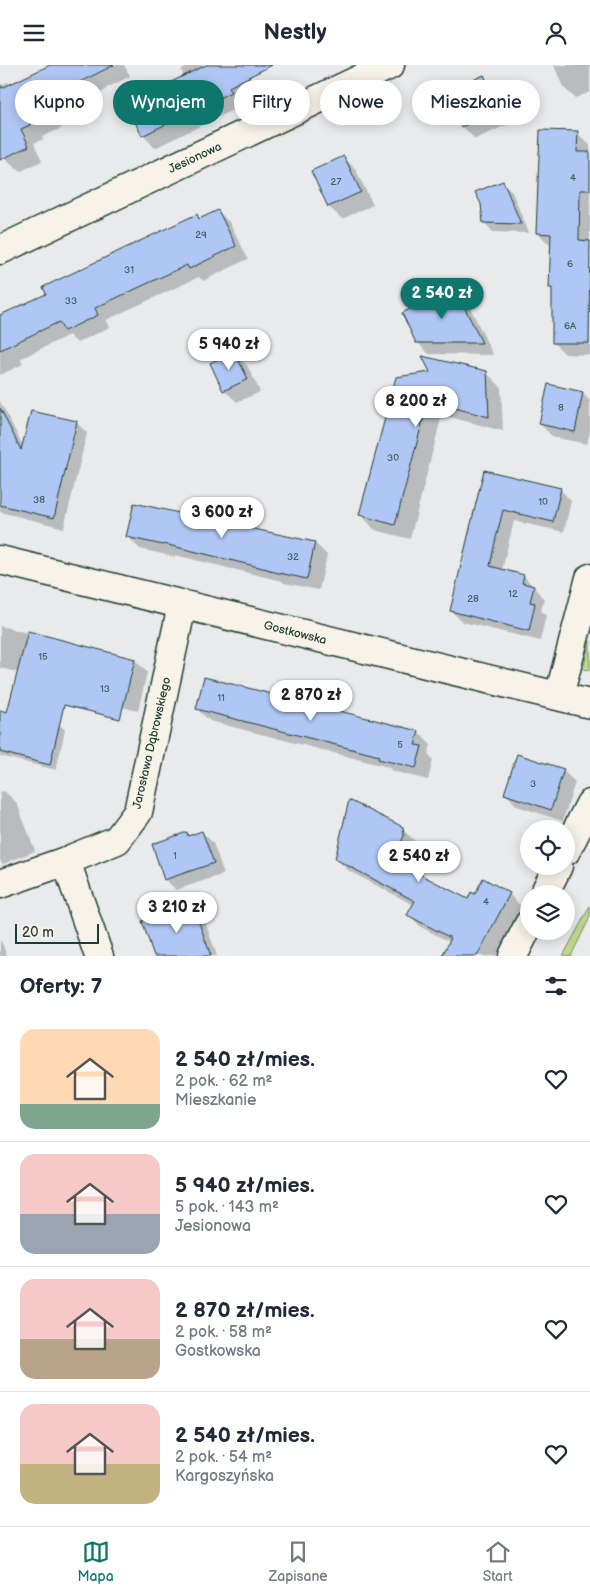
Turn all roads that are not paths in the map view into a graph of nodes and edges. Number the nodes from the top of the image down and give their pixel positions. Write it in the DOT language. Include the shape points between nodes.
graph roads {
  1 [pos="390,65"];
  2 [pos="0,250"];
  3 [pos="0,560"];
  4 [pos="590,577"];
  5 [pos="182,605"];
  6 [pos="559,697"];
  7 [pos="590,704"];
  8 [pos="590,804"];
  9 [pos="575,833"];
  10 [pos="66,861"];
  11 [pos="0,884"];
  12 [pos="521,940"];
  13 [pos="99,956"];
  14 [pos="513,956"];
  1 -- 2 [label="street, Jesionowa"];
  3 -- 5 [label="street, Gostkowska"];
  4 -- 6 [label="street"];
  5 -- 6 [label="street, Gostkowska"];
  5 -- 10 [label="street, Jarosława Dąbrowskiego" via="138,812 118,840"];
  6 -- 7 [label="street, Gostkowska"];
  8 -- 9 [label="street"];
  10 -- 11 [label="street, Jarosława Dąbrowskiego"];
  10 -- 13 [label="street"];
  12 -- 14 [label="street"];
}
